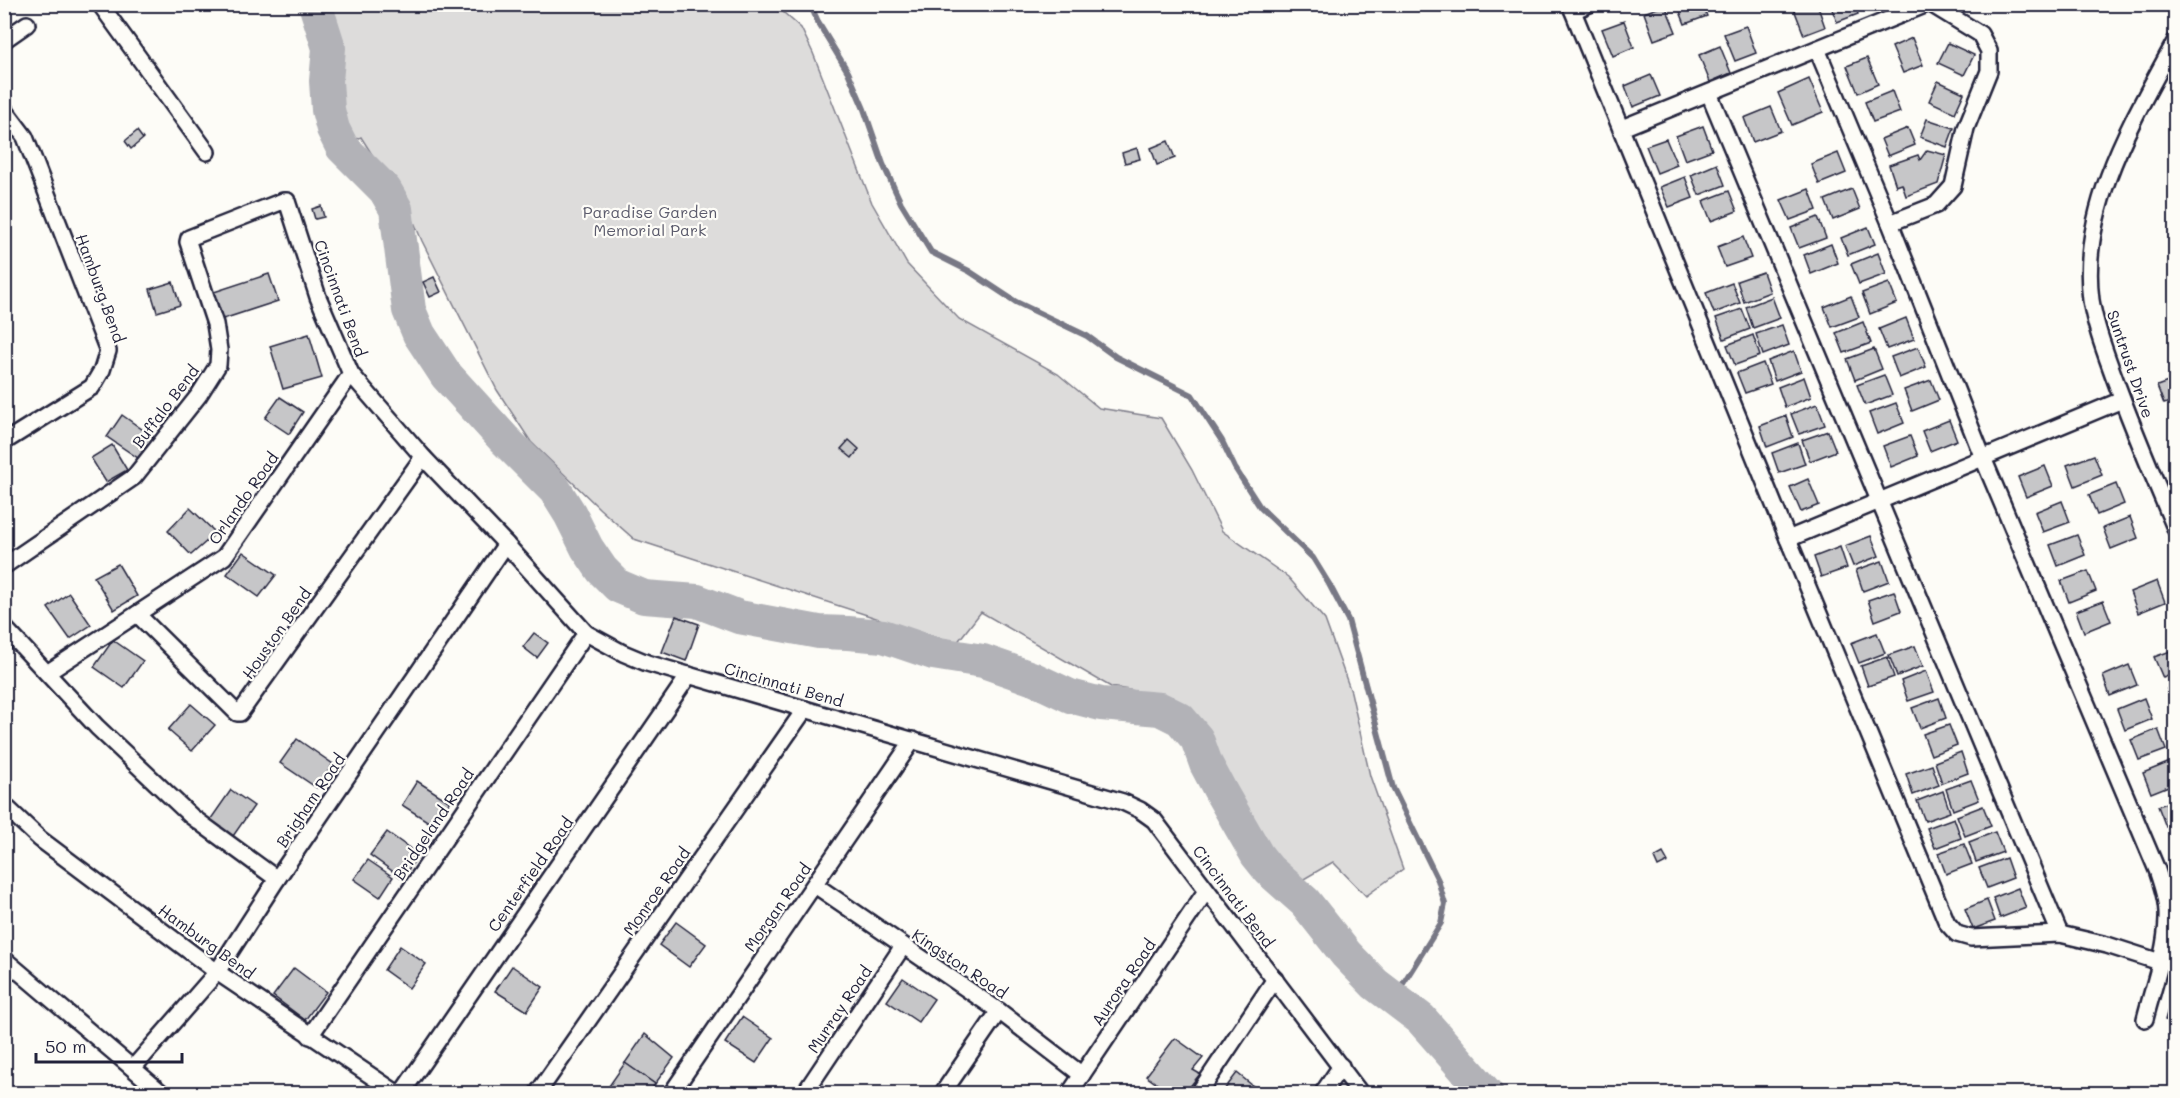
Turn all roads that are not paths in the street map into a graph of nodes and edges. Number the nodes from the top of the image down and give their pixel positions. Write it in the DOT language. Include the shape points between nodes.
graph roads {
  1 [pos="100,4"];
  2 [pos="1589,4"];
  3 [pos="1929,4"];
  4 [pos="1572,8"];
  5 [pos="27,24"];
  6 [pos="4,40"];
  7 [pos="2175,40"];
  8 [pos="1818,49"];
  9 [pos="1708,93"];
  10 [pos="4,109"];
  11 [pos="1622,128"];
  12 [pos="207,152"];
  13 [pos="289,202"];
  14 [pos="1890,223"];
  15 [pos="351,374"];
  16 [pos="2122,400"];
  17 [pos="4,442"];
  18 [pos="423,457"];
  19 [pos="1983,458"];
  20 [pos="1880,501"];
  21 [pos="2175,530"];
  22 [pos="1788,539"];
  23 [pos="506,544"];
  24 [pos="4,566"];
  25 [pos="137,614"];
  26 [pos="4,627"];
  27 [pos="586,633"];
  28 [pos="48,673"];
  29 [pos="689,675"];
  30 [pos="805,708"];
  31 [pos="913,740"];
  32 [pos="4,805"];
  33 [pos="277,879"];
  34 [pos="815,885"];
  35 [pos="1206,891"];
  36 [pos="2060,934"];
  37 [pos="903,946"];
  38 [pos="4,959"];
  39 [pos="2160,962"];
  40 [pos="218,972"];
  41 [pos="1275,979"];
  42 [pos="999,1011"];
  43 [pos="2145,1019"];
  44 [pos="310,1036"];
  45 [pos="1341,1066"];
  46 [pos="133,1068"];
  47 [pos="1082,1075"];
  48 [pos="163,1094"];
  49 [pos="400,1094"];
  50 [pos="537,1094"];
  51 [pos="670,1094"];
  52 [pos="804,1094"];
  53 [pos="942,1094"];
  54 [pos="1069,1094"];
  55 [pos="1198,1094"];
  56 [pos="1322,1094"];
  57 [pos="1361,1094"];
  1 -- 12 [label="street"];
  2 -- 4 [label="street"];
  3 -- 8 [label="street"];
  3 -- 14 [label="street" via="1980,34 1989,51 1989,70 1966,128 1953,186 1936,205"];
  4 -- 11 [label="street"];
  5 -- 6 [label="street"];
  7 -- 16 [label="street, Suntrust Drive" via="2109,175 2090,264 2095,319"];
  8 -- 9 [label="street"];
  8 -- 14 [label="street"];
  9 -- 11 [label="street"];
  9 -- 20 [label="street"];
  10 -- 17 [label="street, Hamburg Bend" via="25,137 108,351 92,387"];
  11 -- 22 [label="street"];
  13 -- 15 [label="street, Cincinnati Bend" via="318,297"];
  13 -- 24 [label="street, Buffalo Bend" via="189,238 215,324 218,365 134,477"];
  14 -- 19 [label="street"];
  15 -- 18 [label="street, Cincinnati Bend"];
  15 -- 25 [label="street, Orlando Road" via="225,557"];
  16 -- 19 [label="street"];
  16 -- 21 [label="street, Suntrust Drive"];
  18 -- 23 [label="street, Cincinnati Bend"];
  18 -- 25 [label="street, Houston Bend" via="240,713"];
  19 -- 20 [label="street"];
  19 -- 39 [label="street" via="2157,870 2168,919"];
  20 -- 22 [label="street"];
  20 -- 36 [label="street"];
  22 -- 36 [label="street" via="1947,923 1957,934 1971,938"];
  23 -- 27 [label="street, Cincinnati Bend"];
  23 -- 33 [label="street, Brigham Road"];
  25 -- 28 [label="street, Orlando Road"];
  26 -- 28 [label="street"];
  27 -- 29 [label="street, Cincinnati Bend" via="639,660"];
  27 -- 44 [label="street, Bridgeland Road"];
  28 -- 33 [label="street" via="97,727 190,816"];
  29 -- 30 [label="street, Cincinnati Bend"];
  29 -- 49 [label="street, Centerfield Road"];
  30 -- 31 [label="street, Cincinnati Bend"];
  30 -- 50 [label="street, Monroe Road"];
  31 -- 34 [label="street, Morgan Road"];
  31 -- 35 [label="street, Cincinnati Bend" via="1140,810 1154,820"];
  32 -- 40 [label="street, Hamburg Bend" via="40,839"];
  33 -- 40 [label="street, Brigham Road"];
  34 -- 37 [label="street, Kingston Road"];
  34 -- 51 [label="street, Morgan Road"];
  35 -- 41 [label="street, Cincinnati Bend"];
  35 -- 47 [label="street, Aurora Road"];
  36 -- 39 [label="street"];
  37 -- 42 [label="street, Kingston Road"];
  37 -- 52 [label="street, Murray Road"];
  38 -- 46 [label="street"];
  39 -- 43 [label="street"];
  40 -- 44 [label="street, Hamburg Bend"];
  40 -- 46 [label="street, Brigham Road"];
  41 -- 45 [label="street, Cincinnati Bend"];
  41 -- 55 [label="street"];
  42 -- 47 [label="street, Kingston Road"];
  42 -- 53 [label="street"];
  44 -- 49 [label="street, Hamburg Bend"];
  45 -- 56 [label="street"];
  45 -- 57 [label="street, Cincinnati Bend"];
  46 -- 48 [label="street"];
  47 -- 54 [label="street, Aurora Road"];
}
